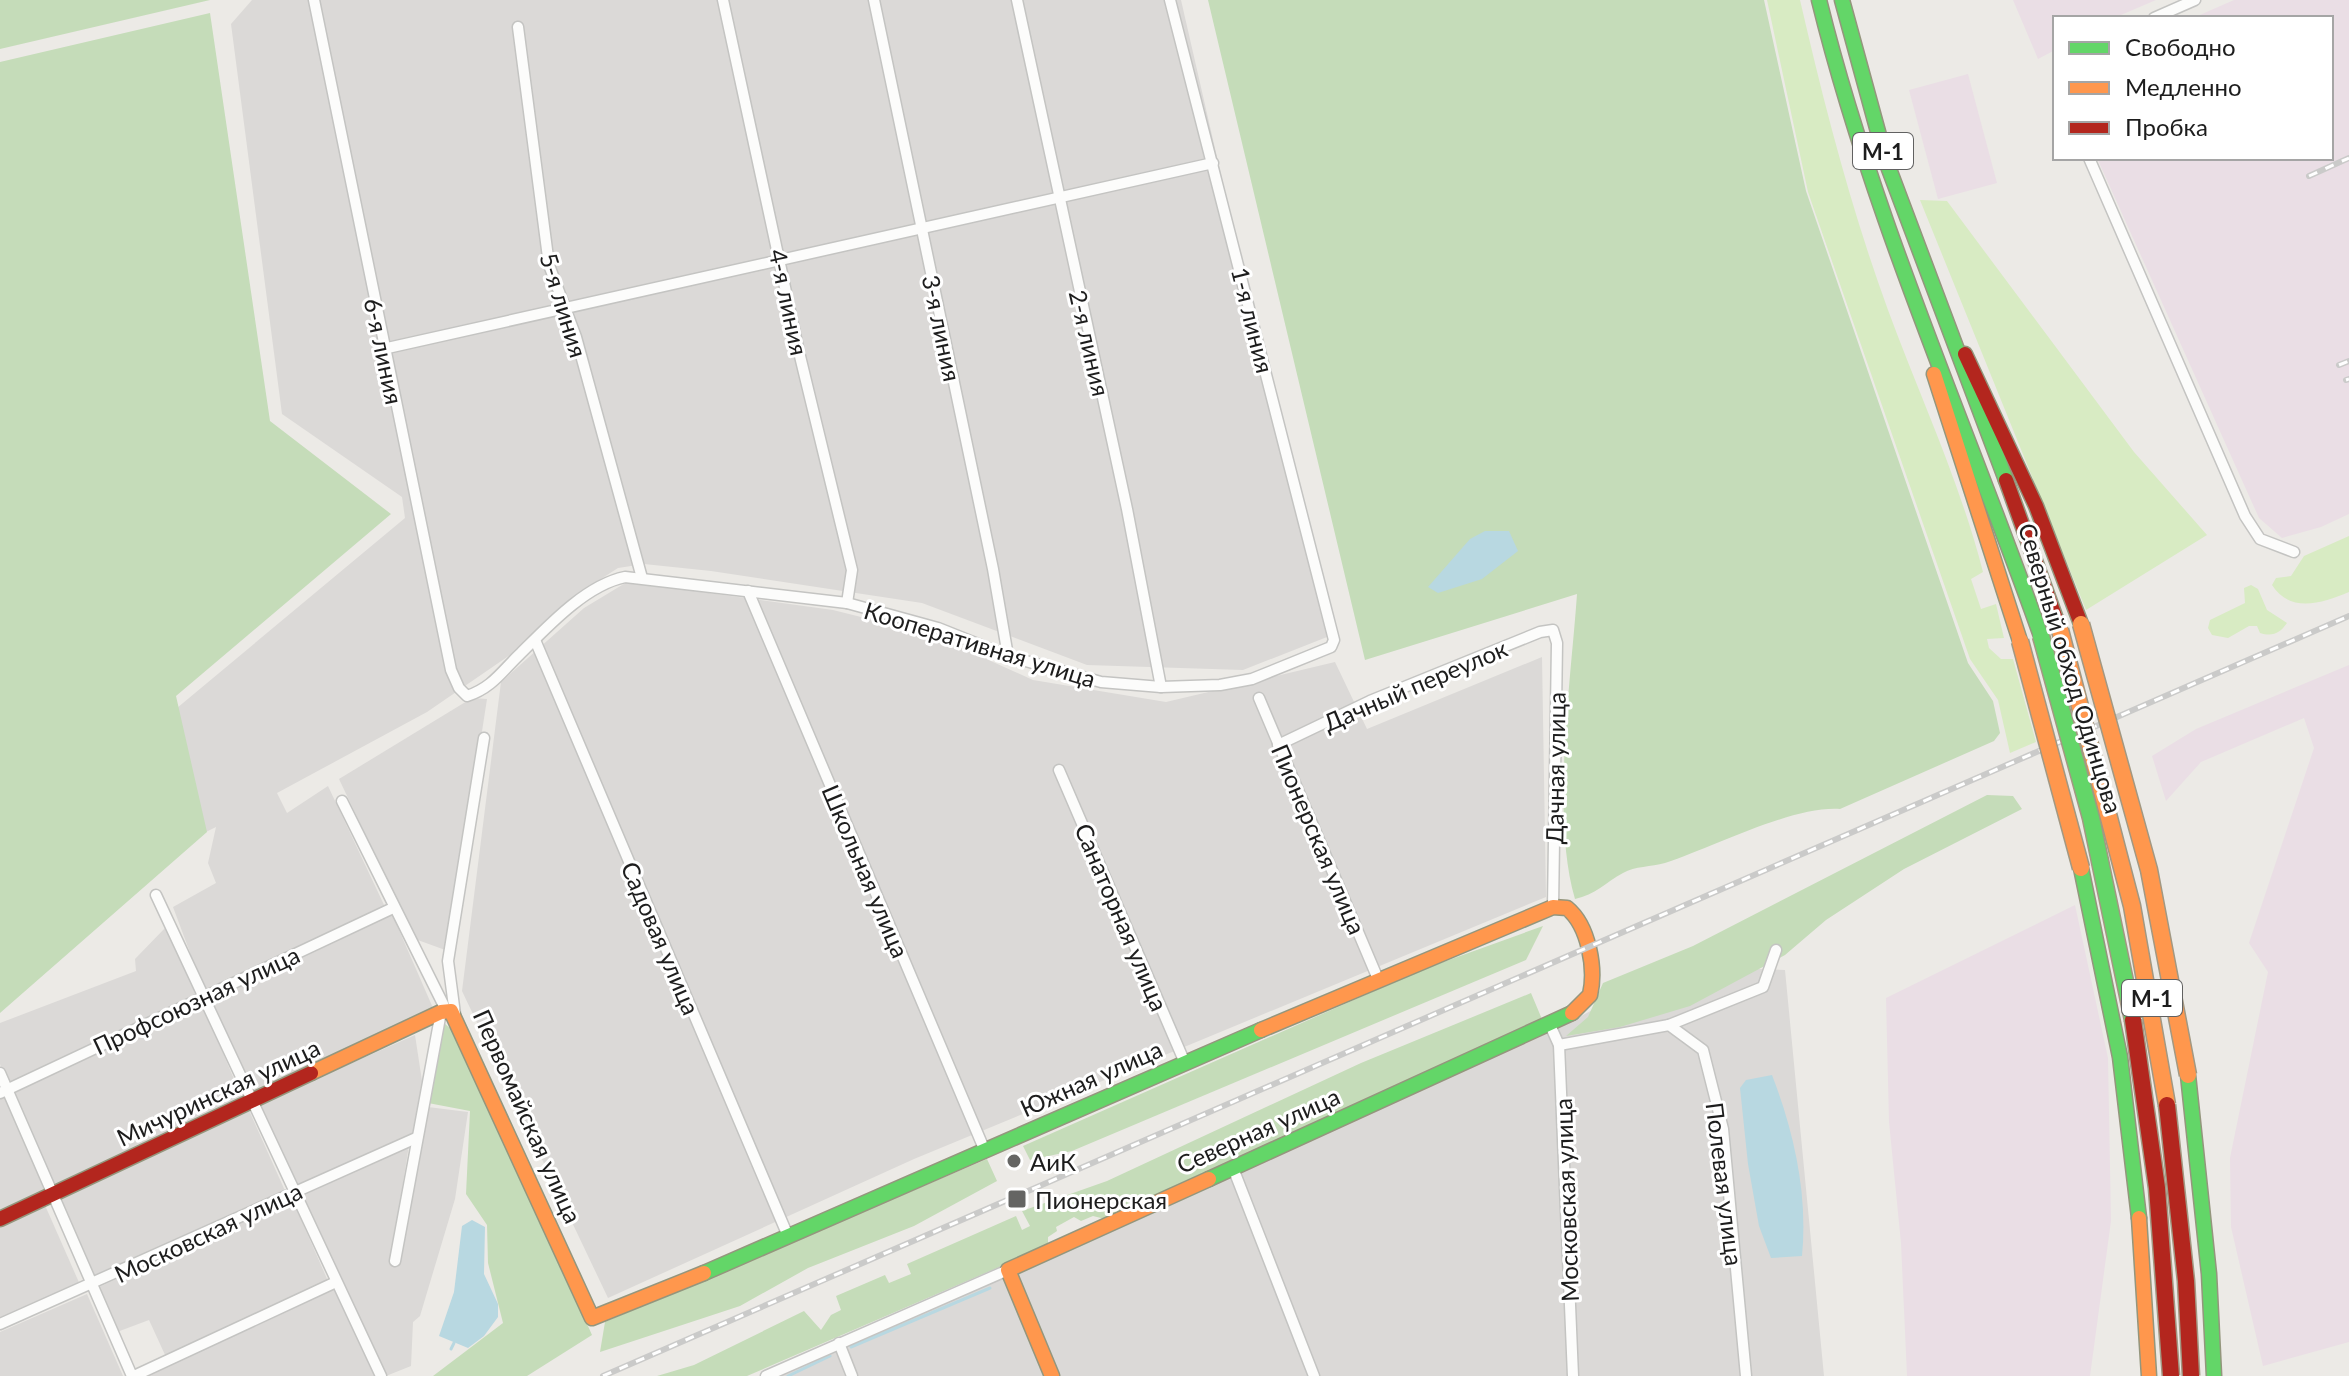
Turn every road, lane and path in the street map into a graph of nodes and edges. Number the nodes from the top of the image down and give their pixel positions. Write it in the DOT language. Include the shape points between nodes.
graph roads {
  1 [pos="314,0"];
  2 [pos="723,0"];
  3 [pos="874,0"];
  4 [pos="1017,0"];
  5 [pos="1170,0"];
  6 [pos="1819,0"];
  7 [pos="1842,0"];
  8 [pos="2195,0"];
  9 [pos="2159,16"];
  10 [pos="518,27"];
  11 [pos="2090,160"];
  12 [pos="1213,163"];
  13 [pos="1057,198"];
  14 [pos="921,228"];
  15 [pos="780,260"];
  16 [pos="1937,297"];
  17 [pos="1913,307"];
  18 [pos="566,308"];
  19 [pos="383,349"];
  20 [pos="2294,552"];
  21 [pos="642,578"];
  22 [pos="748,591"];
  23 [pos="847,603"];
  24 [pos="1553,630"];
  25 [pos="535,640"];
  26 [pos="1334,640"];
  27 [pos="1008,656"];
  28 [pos="1161,687"];
  29 [pos="467,696"];
  30 [pos="1259,698"];
  31 [pos="484,738"];
  32 [pos="1278,745"];
  33 [pos="1059,770"];
  34 [pos="342,801"];
  35 [pos="156,895"];
  36 [pos="1553,907"];
  37 [pos="393,908"];
  38 [pos="1776,950"];
  39 [pos="1378,979"];
  40 [pos="203,995"];
  41 [pos="447,1012"];
  42 [pos="1550,1025"];
  43 [pos="1669,1025"];
  44 [pos="1559,1045"];
  45 [pos="1185,1063"];
  46 [pos="0,1073"];
  47 [pos="4,1092"];
  48 [pos="251,1104"];
  49 [pos="416,1138"];
  50 [pos="985,1151"];
  51 [pos="1233,1168"];
  52 [pos="2199,1175"];
  53 [pos="2136,1181"];
  54 [pos="295,1192"];
  55 [pos="52,1196"];
  56 [pos="0,1219"];
  57 [pos="788,1236"];
  58 [pos="395,1261"];
  59 [pos="1008,1270"];
  60 [pos="336,1282"];
  61 [pos="90,1286"];
  62 [pos="592,1318"];
  63 [pos="0,1324"];
  64 [pos="2148,1342"];
  65 [pos="839,1343"];
  66 [pos="2212,1345"];
  67 [pos="133,1376"];
  68 [pos="381,1376"];
  69 [pos="766,1376"];
  70 [pos="852,1376"];
  71 [pos="1052,1376"];
  72 [pos="1314,1376"];
  73 [pos="1573,1376"];
  74 [pos="1746,1376"];
  75 [pos="2149,1376"];
  76 [pos="2171,1376"];
  77 [pos="2191,1376"];
  78 [pos="2214,1376"];
  1 -- 19 [label="street, 6-я линия"];
  2 -- 15 [label="street, 4-я линия"];
  3 -- 14 [label="street, 3-я линия"];
  4 -- 13 [label="street, 2-я линия"];
  5 -- 12 [label="street, 1-я линия"];
  6 -- 17 [label="main road, Северный обход Одинцова / М-1" via="1856,144"];
  7 -- 16 [label="main road, Северный обход Одинцова / М-1" via="1879,137"];
  8 -- 9 [label="street"];
  10 -- 18 [label="street, 5-я линия" via="543,230 549,265"];
  11 -- 20 [label="street" via="2245,516 2260,539"];
  12 -- 13 [label="street"];
  12 -- 26 [label="street, 1-я линия"];
  13 -- 14 [label="street"];
  13 -- 28 [label="street, 2-я линия"];
  14 -- 15 [label="street"];
  14 -- 27 [label="street, 3-я линия"];
  15 -- 18 [label="street"];
  15 -- 23 [label="street, 4-я линия" via="852,570"];
  16 -- 52 [label="main road, bridge" via="2014,455 2081,624 2149,870 2188,1075"];
  16 -- 77 [label="main road, Северный обход Одинцова / М-1, bridge" via="2060,630 2127,876 2161,1045 2182,1220"];
  17 -- 53 [label="main road, bridge" via="2020,641 2086,885 2119,1052"];
  17 -- 76 [label="main road, Северный обход Одинцова / М-1, bridge" via="1995,502 2041,636 2108,880 2138,1034 2159,1192"];
  18 -- 19 [label="street"];
  18 -- 21 [label="street, 5-я линия"];
  19 -- 29 [label="street, 6-я линия" via="451,670"];
  21 -- 22 [label="street, Кооперативная улица"];
  21 -- 25 [label="street, Кооперативная улица" via="609,580 596,587"];
  22 -- 23 [label="street, Кооперативная улица"];
  22 -- 50 [label="street, Школьная улица"];
  23 -- 27 [label="street, Кооперативная улица" via="938,628"];
  24 -- 32 [label="street, Дачный переулок" via="1370,701"];
  24 -- 36 [label="street, Дачная улица"];
  25 -- 29 [label="street, Кооперативная улица" via="497,680"];
  25 -- 57 [label="street, Садовая улица"];
  26 -- 28 [label="street, Кооперативная улица" via="1326,651 1252,679"];
  27 -- 28 [label="street, Кооперативная улица" via="1101,682"];
  30 -- 32 [label="street, Пионерская улица"];
  31 -- 41 [label="street, Первомайская улица" via="448,961"];
  32 -- 39 [label="street, Пионерская улица"];
  33 -- 45 [label="street, Санаторная улица"];
  34 -- 37 [label="street"];
  35 -- 40 [label="street"];
  36 -- 39 [label="main road, Южная улица"];
  36 -- 42 [label="main road, Северная улица" via="1573,913 1594,971 1590,995 1581,1007"];
  37 -- 40 [label="street, Профсоюзная улица"];
  37 -- 41 [label="street"];
  38 -- 43 [label="street" via="1763,987"];
  39 -- 45 [label="main road, Южная улица"];
  40 -- 47 [label="street, Профсоюзная улица"];
  40 -- 48 [label="street"];
  41 -- 48 [label="main road, Мичуринская улица"];
  41 -- 49 [label="street"];
  41 -- 62 [label="main road, Первомайская улица"];
  42 -- 44 [label="street, Московская улица"];
  42 -- 51 [label="main road, Северная улица"];
  43 -- 44 [label="street"];
  43 -- 74 [label="street, Полевая улица" via="1703,1050 1723,1129"];
  44 -- 73 [label="street, Московская улица"];
  45 -- 50 [label="main road, Южная улица"];
  46 -- 47 [label="street"];
  47 -- 55 [label="street"];
  48 -- 54 [label="street"];
  48 -- 55 [label="main road, Мичуринская улица"];
  49 -- 54 [label="street, Московская улица"];
  49 -- 58 [label="street"];
  50 -- 57 [label="main road, Южная улица"];
  51 -- 59 [label="main road, Северная улица"];
  51 -- 72 [label="street"];
  52 -- 53 [label="main road" via="2185,1193 2164,1199"];
  52 -- 66 [label="main road"];
  53 -- 64 [label="main road"];
  54 -- 60 [label="street"];
  54 -- 61 [label="street, Московская улица"];
  55 -- 56 [label="main road, Мичуринская улица"];
  55 -- 61 [label="street"];
  57 -- 62 [label="main road, Южная улица"];
  59 -- 65 [label="street, Северная улица"];
  59 -- 71 [label="main road"];
  60 -- 67 [label="street"];
  60 -- 68 [label="street"];
  61 -- 63 [label="street, Московская улица"];
  61 -- 67 [label="street"];
  64 -- 66 [label="main road" via="2166,1325 2186,1322"];
  64 -- 75 [label="main road"];
  65 -- 69 [label="street, Северная улица"];
  65 -- 70 [label="street"];
  66 -- 78 [label="main road"];
}
